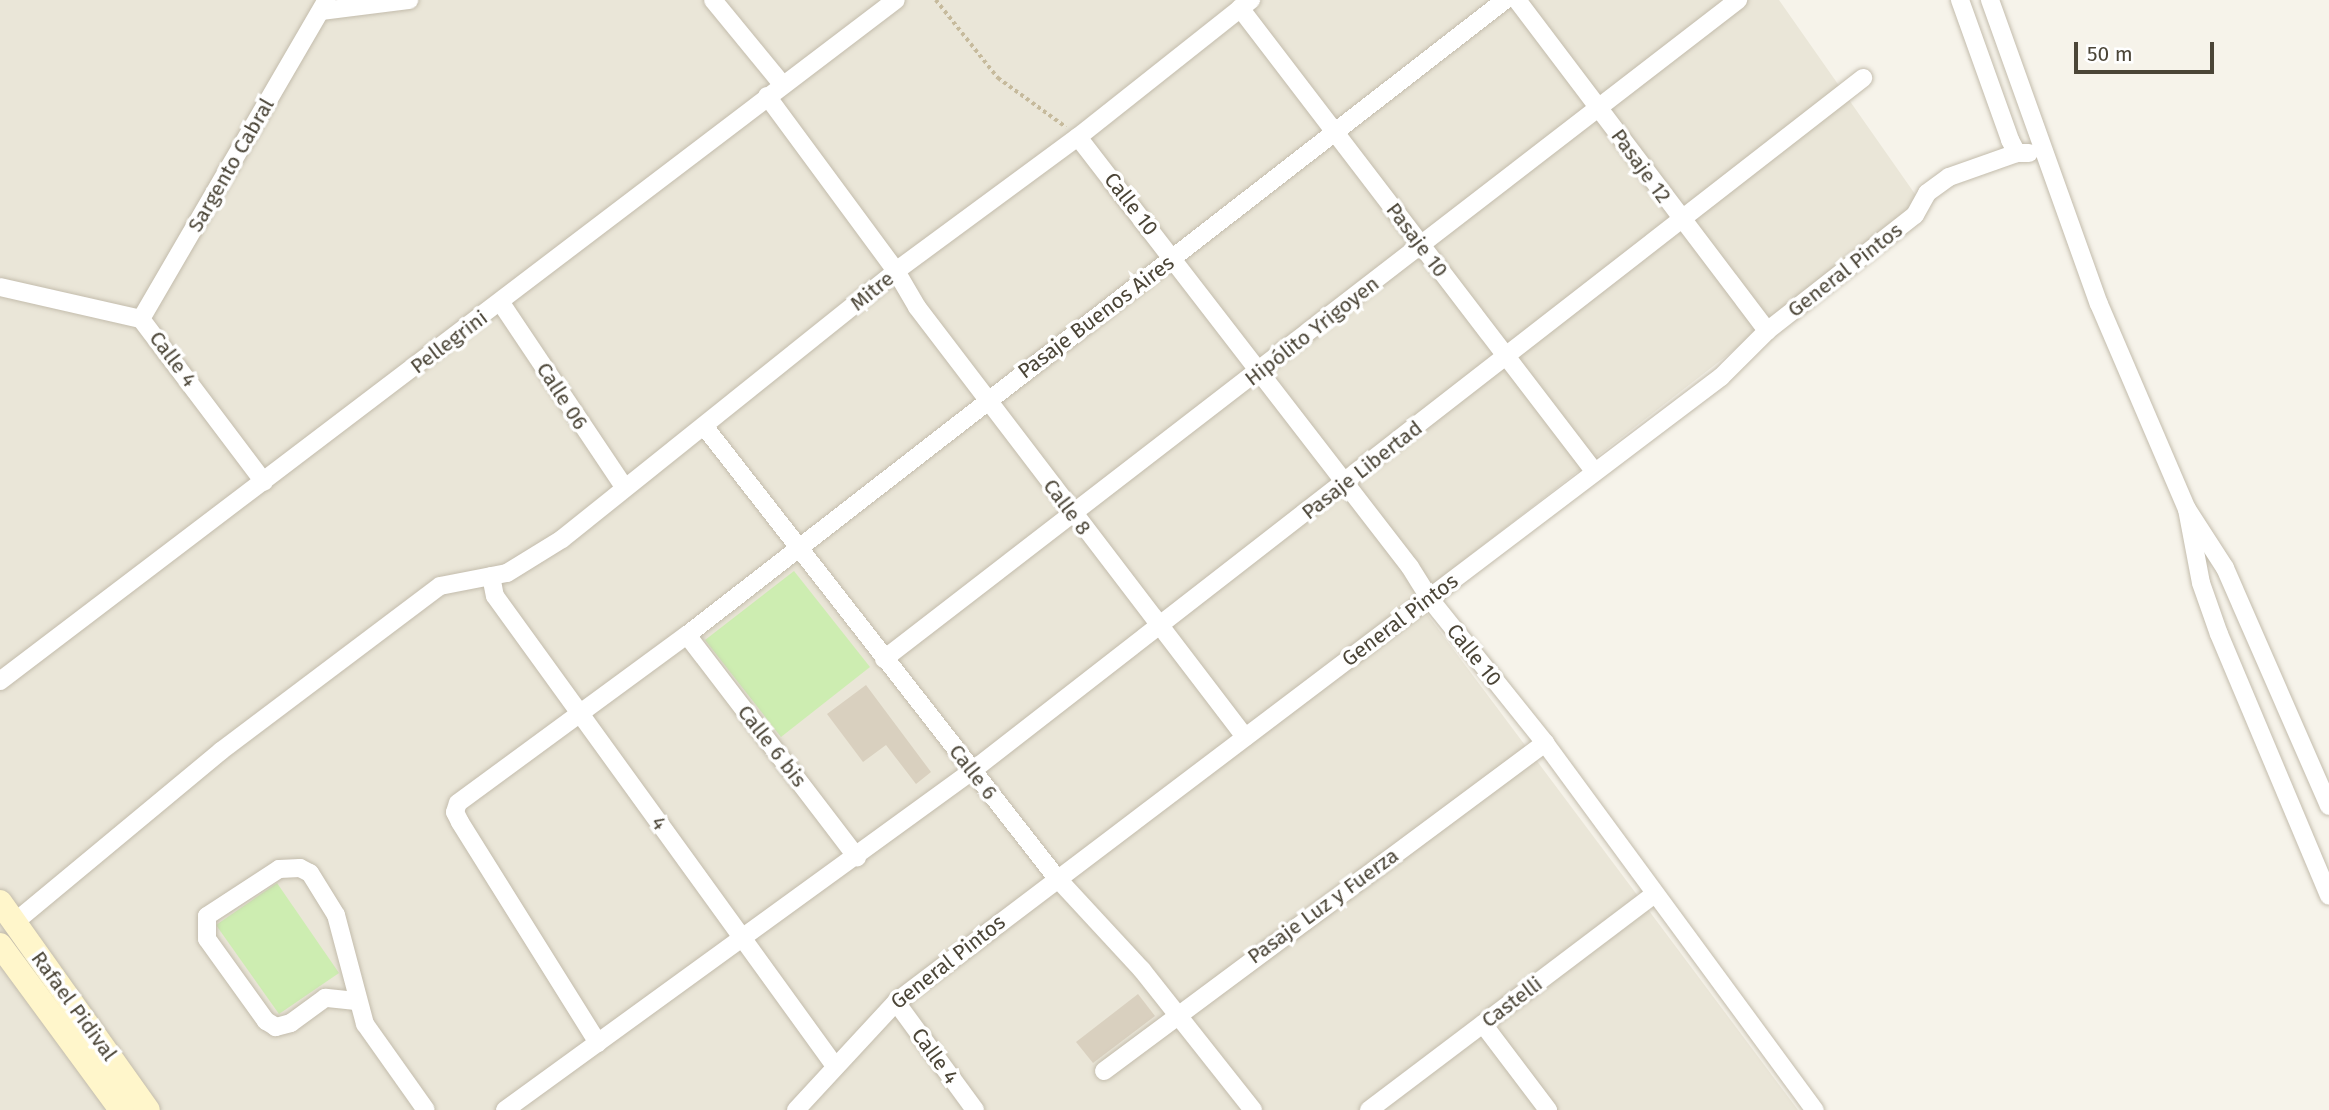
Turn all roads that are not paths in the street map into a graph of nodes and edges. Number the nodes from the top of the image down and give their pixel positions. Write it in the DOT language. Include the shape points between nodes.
graph roads {
  1 [pos="409,0"];
  2 [pos="713,0"];
  3 [pos="896,0"];
  4 [pos="1505,0"];
  5 [pos="1517,0"];
  6 [pos="1738,0"];
  7 [pos="1960,0"];
  8 [pos="1990,0"];
  9 [pos="1246,4"];
  10 [pos="324,5"];
  11 [pos="1863,78"];
  12 [pos="782,84"];
  13 [pos="767,96"];
  14 [pos="1597,107"];
  15 [pos="1336,133"];
  16 [pos="1078,137"];
  17 [pos="2044,152"];
  18 [pos="2018,153"];
  19 [pos="1681,222"];
  20 [pos="1422,246"];
  21 [pos="1174,259"];
  22 [pos="896,271"];
  23 [pos="0,287"];
  24 [pos="501,303"];
  25 [pos="141,319"];
  26 [pos="1767,331"];
  27 [pos="1507,358"];
  28 [pos="1259,372"];
  29 [pos="987,398"];
  30 [pos="704,426"];
  31 [pos="1594,471"];
  32 [pos="264,482"];
  33 [pos="1345,485"];
  34 [pos="624,487"];
  35 [pos="2187,509"];
  36 [pos="1071,513"];
  37 [pos="799,549"];
  38 [pos="491,576"];
  39 [pos="1429,598"];
  40 [pos="1159,627"];
  41 [pos="687,635"];
  42 [pos="884,659"];
  43 [pos="0,681"];
  44 [pos="581,715"];
  45 [pos="1245,737"];
  46 [pos="1545,743"];
  47 [pos="972,771"];
  48 [pos="2329,806"];
  49 [pos="857,857"];
  50 [pos="1056,877"];
  51 [pos="1655,894"];
  52 [pos="2329,896"];
  53 [pos="5,928"];
  54 [pos="743,941"];
  55 [pos="356,1001"];
  56 [pos="896,1002"];
  57 [pos="1177,1013"];
  58 [pos="1483,1024"];
  59 [pos="598,1043"];
  60 [pos="835,1066"];
  61 [pos="1104,1071"];
  62 [pos="121,1110"];
  63 [pos="148,1110"];
  64 [pos="425,1110"];
  65 [pos="505,1110"];
  66 [pos="796,1110"];
  67 [pos="975,1110"];
  68 [pos="1253,1110"];
  69 [pos="1369,1110"];
  70 [pos="1548,1110"];
  71 [pos="1815,1110"];
  1 -- 10 [label="street, Sargento Cabral"];
  2 -- 12 [label="street"];
  3 -- 12 [label="street, Pellegrini"];
  4 -- 15 [label="street, Pasaje Buenos Aires"];
  5 -- 14 [label="street, Pasaje 12"];
  6 -- 14 [label="street, Hipólito Yrigoyen"];
  7 -- 18 [label="street"];
  8 -- 17 [label="street"];
  9 -- 15 [label="street, Pasaje 10"];
  9 -- 16 [label="street, Mitre"];
  10 -- 25 [label="street, Sargento Cabral"];
  11 -- 19 [label="street, Pasaje Libertad"];
  12 -- 13 [label="street, Pellegrini"];
  13 -- 22 [label="street, Calle 8"];
  13 -- 24 [label="street, Pellegrini"];
  14 -- 19 [label="street, Pasaje 12"];
  14 -- 20 [label="street, Hipólito Yrigoyen"];
  15 -- 20 [label="street, Pasaje 10"];
  15 -- 21 [label="street, Pasaje Buenos Aires"];
  16 -- 21 [label="street, Calle 10"];
  16 -- 22 [label="street, Mitre"];
  17 -- 18 [label="street, General Pintos"];
  17 -- 35 [label="street" via="2099,304"];
  18 -- 26 [label="street, General Pintos" via="1949,177 1927,193 1915,215"];
  19 -- 26 [label="street, Pasaje 12"];
  19 -- 27 [label="street, Pasaje Libertad"];
  20 -- 27 [label="street, Pasaje 10"];
  20 -- 28 [label="street, Hipólito Yrigoyen"];
  21 -- 28 [label="street, Calle 10"];
  21 -- 29 [label="street, Pasaje Buenos Aires"];
  22 -- 29 [label="street, Calle 8" via="917,307"];
  22 -- 30 [label="street, Mitre"];
  23 -- 25 [label="street, Calle 4"];
  24 -- 32 [label="street, Pellegrini"];
  24 -- 34 [label="street, Calle 06"];
  25 -- 32 [label="street, Calle 4"];
  26 -- 31 [label="street, General Pintos" via="1721,377"];
  27 -- 31 [label="street, Pasaje 10"];
  27 -- 33 [label="street, Pasaje Libertad"];
  28 -- 33 [label="street, Calle 10"];
  28 -- 36 [label="street, Hipólito Yrigoyen"];
  29 -- 36 [label="street, Calle 8"];
  29 -- 37 [label="street, Pasaje Buenos Aires"];
  30 -- 34 [label="street, Mitre"];
  30 -- 37 [label="street, Calle 6"];
  31 -- 39 [label="street, General Pintos"];
  32 -- 43 [label="street, Pellegrini"];
  33 -- 39 [label="street, Calle 10"];
  33 -- 40 [label="street, Pasaje Libertad"];
  34 -- 38 [label="street, Mitre" via="543,553 517,569"];
  35 -- 48 [label="street" via="2225,568"];
  35 -- 52 [label="street" via="2201,583 2218,634"];
  36 -- 40 [label="street, Calle 8"];
  36 -- 42 [label="street, Hipólito Yrigoyen"];
  37 -- 41 [label="street, Pasaje Buenos Aires"];
  37 -- 42 [label="street, Calle 6"];
  38 -- 44 [label="street, 4" via="495,596"];
  38 -- 53 [label="street, Mitre" via="469,577 429,594 124,828"];
  39 -- 45 [label="street, General Pintos"];
  39 -- 46 [label="street, Calle 10"];
  40 -- 45 [label="street, Calle 8"];
  40 -- 47 [label="street, Pasaje Libertad"];
  41 -- 44 [label="street, Pasaje Buenos Aires"];
  41 -- 49 [label="street, Calle 6 bis"];
  42 -- 47 [label="street, Calle 6"];
  44 -- 54 [label="street, 4"];
  44 -- 59 [label="street, Pasaje Buenos Aires" via="458,803 455,812"];
  45 -- 50 [label="street, General Pintos"];
  46 -- 51 [label="street, Calle 10"];
  46 -- 57 [label="street, Pasaje Luz y Fuerza"];
  47 -- 49 [label="street, Pasaje Libertad"];
  47 -- 50 [label="street, Calle 6"];
  49 -- 54 [label="street, Pasaje Libertad"];
  50 -- 56 [label="street, General Pintos"];
  50 -- 57 [label="street, Calle 6"];
  51 -- 58 [label="street, Castelli"];
  51 -- 71 [label="street, Calle 10"];
  53 -- 62 [label="street, Rafael Pidival"];
  53 -- 63 [label="street, Rafael Pidival"];
  54 -- 59 [label="street, Pasaje Libertad"];
  54 -- 60 [label="street, 4"];
  55 -- 55 [label="street" via="325,998 292,1023 276,1027 266,1021 207,939 207,916 279,870 300,868 310,873 336,915 348,946"];
  55 -- 64 [label="street" via="365,1024"];
  56 -- 60 [label="street, General Pintos"];
  56 -- 67 [label="street, Calle 4"];
  57 -- 61 [label="street, Pasaje Luz y Fuerza"];
  57 -- 68 [label="street, Calle 6"];
  58 -- 69 [label="street, Castelli"];
  58 -- 70 [label="street"];
  59 -- 65 [label="street, Pasaje Libertad"];
  60 -- 66 [label="street, General Pintos"];
}
